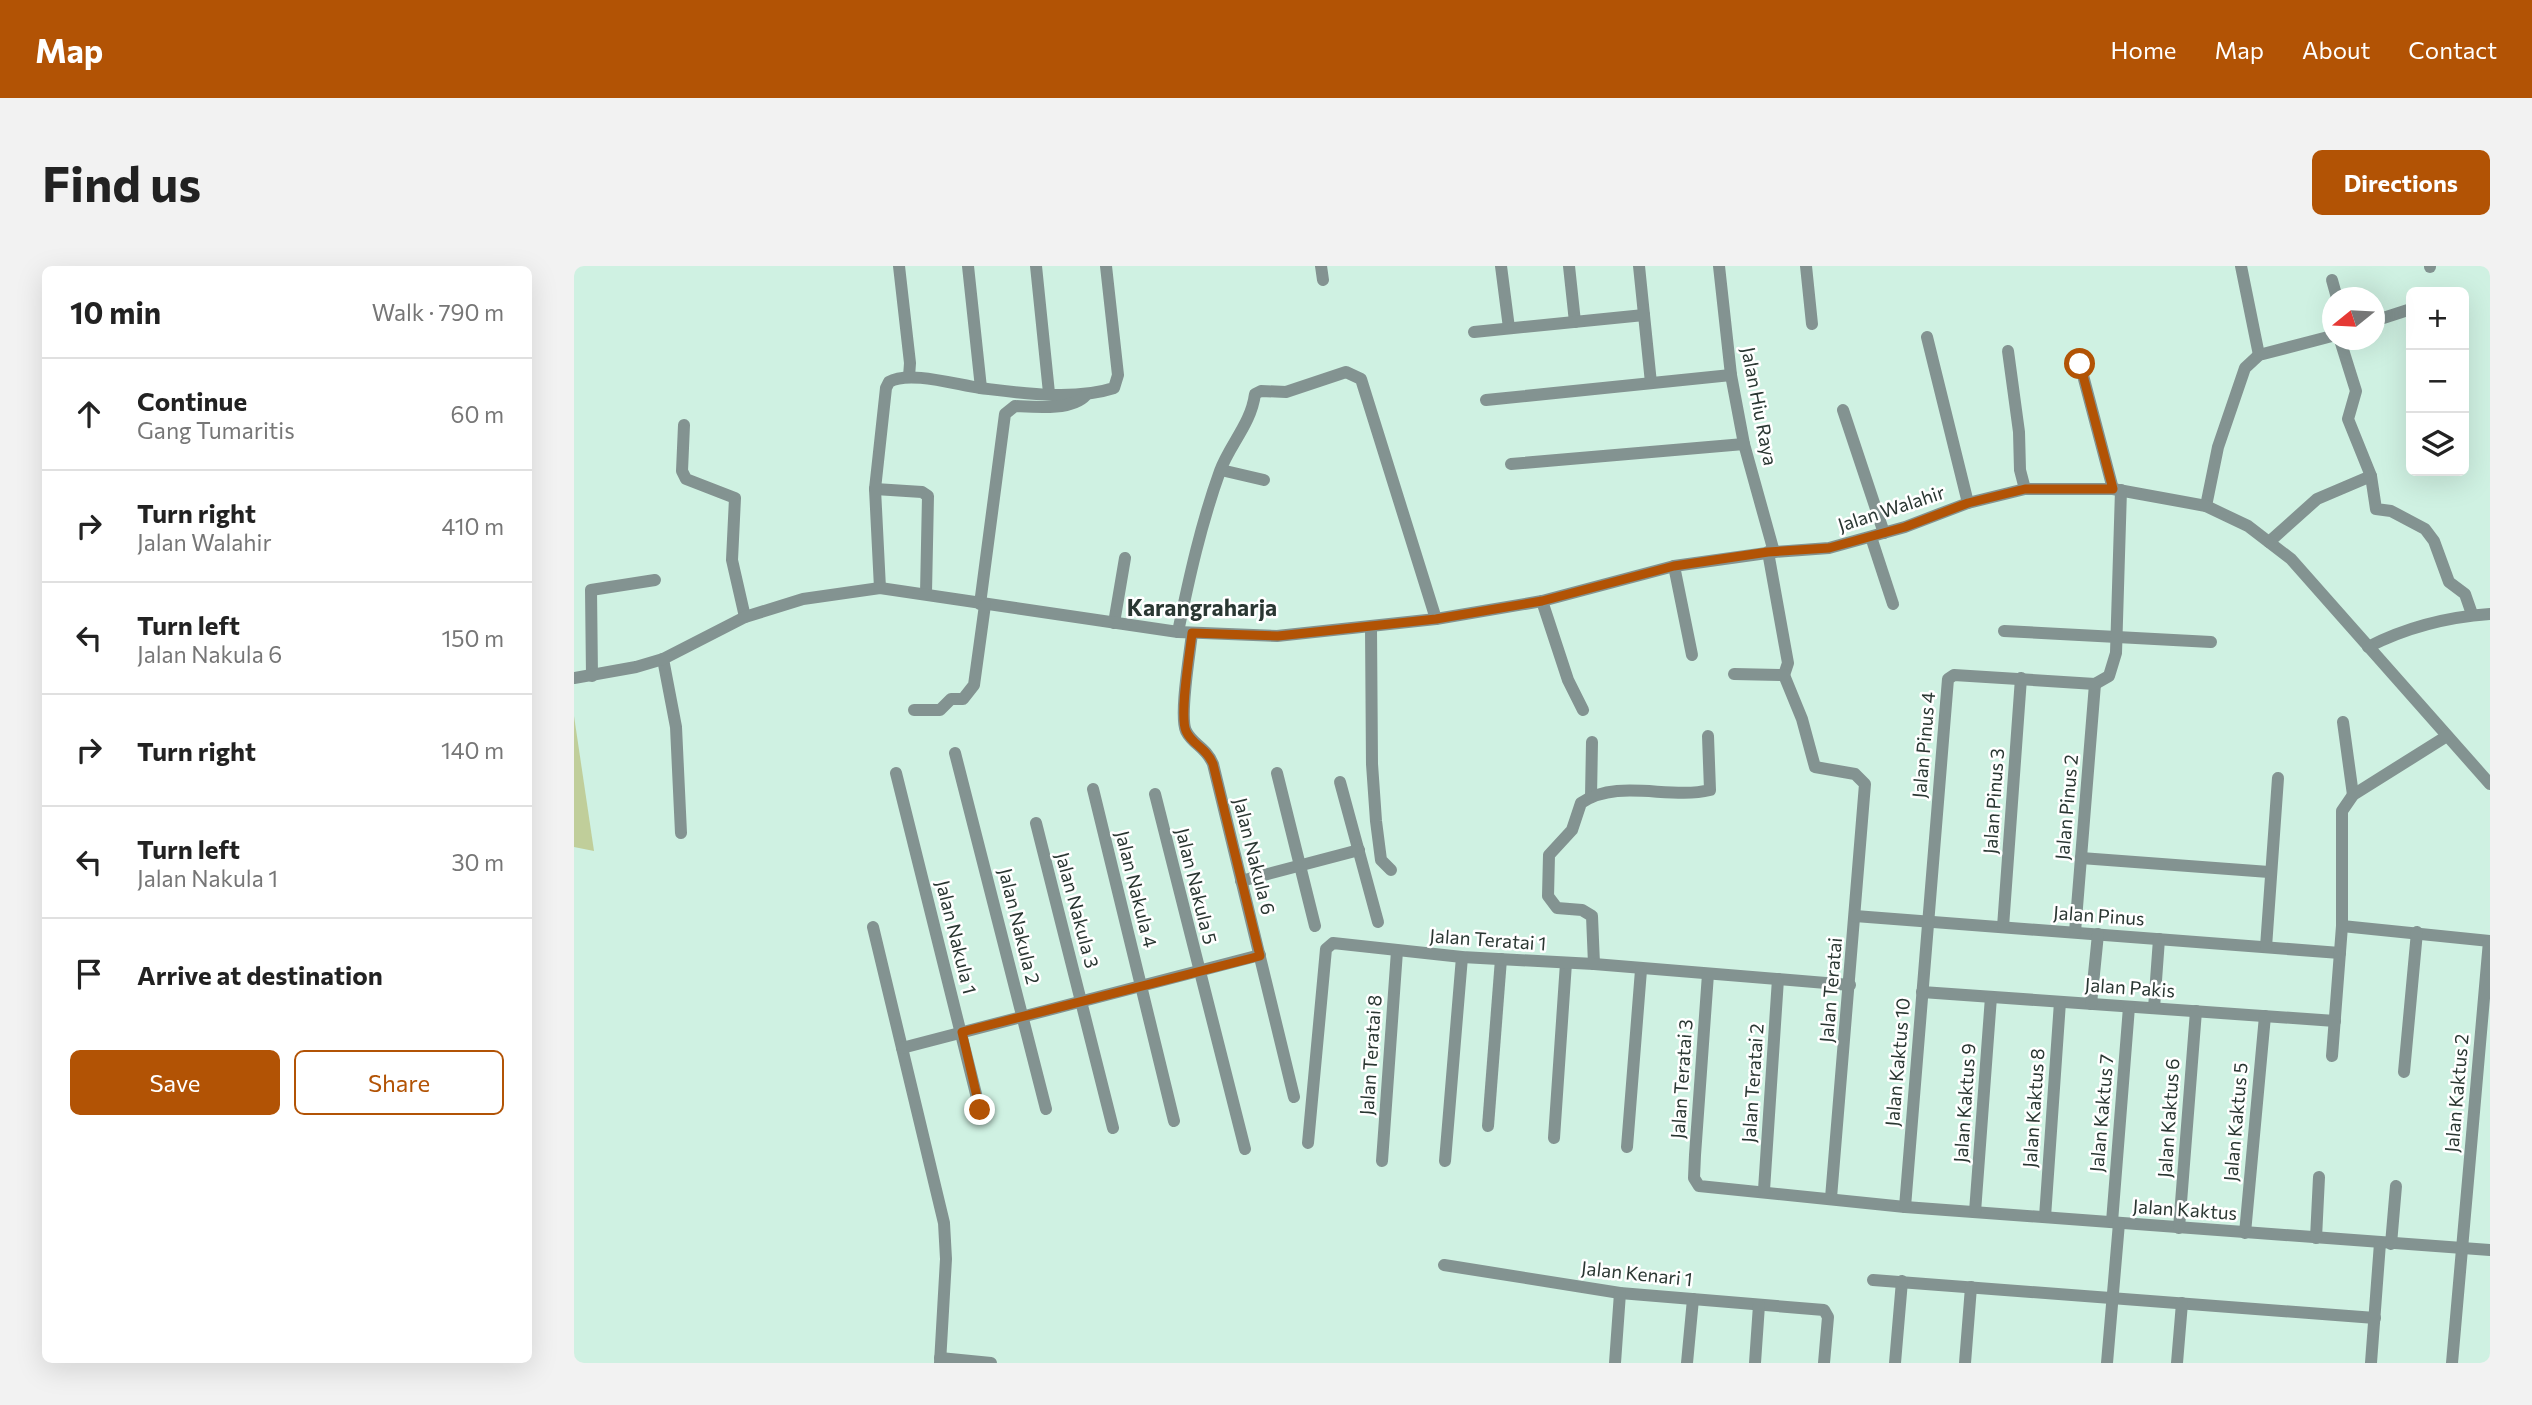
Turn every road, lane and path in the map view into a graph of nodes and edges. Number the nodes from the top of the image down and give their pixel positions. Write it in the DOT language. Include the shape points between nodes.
graph roads {
  1 [pos="900,266"];
  2 [pos="968,266"];
  3 [pos="1036,266"];
  4 [pos="1106,266"];
  5 [pos="1321,266"];
  6 [pos="1501,266"];
  7 [pos="1569,266"];
  8 [pos="1639,266"];
  9 [pos="1719,266"];
  10 [pos="1806,266"];
  11 [pos="2241,266"];
  12 [pos="1323,280"];
  13 [pos="2332,280"];
  14 [pos="2334,287"];
  15 [pos="2406,311"];
  16 [pos="1644,315"];
  17 [pos="2385,318"];
  18 [pos="1575,322"];
  19 [pos="1812,324"];
  20 [pos="1508,328"];
  21 [pos="1474,332"];
  22 [pos="1927,337"];
  23 [pos="2322,338"];
  24 [pos="2343,350"];
  25 [pos="2008,351"];
  26 [pos="2259,355"];
  27 [pos="2080,364"];
  28 [pos="1731,375"];
  29 [pos="909,377"];
  30 [pos="1651,383"];
  31 [pos="981,388"];
  32 [pos="1090,392"];
  33 [pos="1049,393"];
  34 [pos="1486,400"];
  35 [pos="1843,410"];
  36 [pos="684,425"];
  37 [pos="1744,444"];
  38 [pos="1511,464"];
  39 [pos="1221,470"];
  40 [pos="2371,476"];
  41 [pos="1264,480"];
  42 [pos="875,489"];
  43 [pos="2025,489"];
  44 [pos="2117,490"];
  45 [pos="1968,503"];
  46 [pos="2206,506"];
  47 [pos="1884,533"];
  48 [pos="1871,537"];
  49 [pos="2269,542"];
  50 [pos="1771,552"];
  51 [pos="1125,558"];
  52 [pos="1674,566"];
  53 [pos="654,580"];
  54 [pos="880,588"];
  55 [pos="926,593"];
  56 [pos="1542,601"];
  57 [pos="982,604"];
  58 [pos="1893,604"];
  59 [pos="2472,614"];
  60 [pos="2490,614"];
  61 [pos="745,617"];
  62 [pos="1436,619"];
  63 [pos="1114,623"];
  64 [pos="1371,628"];
  65 [pos="2004,631"];
  66 [pos="1178,632"];
  67 [pos="1192,633"];
  68 [pos="2118,639"];
  69 [pos="2211,642"];
  70 [pos="2368,647"];
  71 [pos="1692,655"];
  72 [pos="663,659"];
  73 [pos="1734,674"];
  74 [pos="1784,675"];
  75 [pos="592,676"];
  76 [pos="574,678"];
  77 [pos="2021,678"];
  78 [pos="2095,684"];
  79 [pos="914,710"];
  80 [pos="1583,710"];
  81 [pos="2343,722"];
  82 [pos="1708,736"];
  83 [pos="2447,736"];
  84 [pos="1592,742"];
  85 [pos="955,753"];
  86 [pos="896,773"];
  87 [pos="1277,773"];
  88 [pos="2278,778"];
  89 [pos="1340,782"];
  90 [pos="2490,784"];
  91 [pos="1093,789"];
  92 [pos="1155,794"];
  93 [pos="2353,795"];
  94 [pos="1591,797"];
  95 [pos="1036,823"];
  96 [pos="681,832"];
  97 [pos="1359,850"];
  98 [pos="2081,858"];
  99 [pos="1299,865"];
  100 [pos="1391,870"];
  101 [pos="2269,872"];
  102 [pos="1241,881"];
  103 [pos="1855,916"];
  104 [pos="1928,921"];
  105 [pos="1378,922"];
  106 [pos="1315,926"];
  107 [pos="2342,926"];
  108 [pos="873,927"];
  109 [pos="2003,927"];
  110 [pos="2075,932"];
  111 [pos="2417,932"];
  112 [pos="2098,934"];
  113 [pos="2160,939"];
  114 [pos="2490,941"];
  115 [pos="2266,947"];
  116 [pos="1397,951"];
  117 [pos="2340,953"];
  118 [pos="1260,956"];
  119 [pos="1462,957"];
  120 [pos="1501,959"];
  121 [pos="1566,963"];
  122 [pos="1594,964"];
  123 [pos="1641,970"];
  124 [pos="1198,972"];
  125 [pos="1708,974"];
  126 [pos="1778,979"];
  127 [pos="1850,985"];
  128 [pos="1141,987"];
  129 [pos="1922,992"];
  130 [pos="1991,997"];
  131 [pos="1083,1002"];
  132 [pos="2060,1002"];
  133 [pos="2091,1004"];
  134 [pos="2129,1006"];
  135 [pos="2154,1008"];
  136 [pos="2196,1011"];
  137 [pos="2264,1016"];
  138 [pos="1023,1017"];
  139 [pos="2335,1021"];
  140 [pos="962,1032"];
  141 [pos="902,1048"];
  142 [pos="2332,1056"];
  143 [pos="2404,1072"];
  144 [pos="1294,1097"];
  145 [pos="1046,1109"];
  146 [pos="980,1110"];
  147 [pos="1174,1121"];
  148 [pos="1488,1126"];
  149 [pos="1113,1128"];
  150 [pos="1553,1138"];
  151 [pos="1308,1143"];
  152 [pos="1627,1147"];
  153 [pos="1245,1149"];
  154 [pos="1382,1161"];
  155 [pos="1445,1161"];
  156 [pos="2319,1177"];
  157 [pos="1699,1186"];
  158 [pos="2396,1186"];
  159 [pos="1764,1190"];
  160 [pos="1831,1198"];
  161 [pos="1905,1207"];
  162 [pos="1975,1212"];
  163 [pos="2045,1217"];
  164 [pos="2115,1223"];
  165 [pos="2179,1228"];
  166 [pos="2245,1233"];
  167 [pos="2316,1238"];
  168 [pos="2386,1243"];
  169 [pos="2462,1248"];
  170 [pos="2490,1250"];
  171 [pos="1444,1265"];
  172 [pos="1873,1280"];
  173 [pos="1902,1281"];
  174 [pos="1971,1287"];
  175 [pos="1620,1293"];
  176 [pos="2112,1298"];
  177 [pos="1693,1299"];
  178 [pos="2182,1303"];
  179 [pos="1759,1305"];
  180 [pos="2375,1318"];
  181 [pos="940,1361"];
  182 [pos="984,1363"];
  183 [pos="991,1363"];
  184 [pos="1615,1363"];
  185 [pos="1687,1363"];
  186 [pos="1755,1363"];
  187 [pos="1824,1363"];
  188 [pos="1895,1363"];
  189 [pos="1965,1363"];
  190 [pos="2107,1363"];
  191 [pos="2177,1363"];
  192 [pos="2371,1363"];
  193 [pos="2452,1363"];
  1 -- 29 [label="street"];
  2 -- 31 [label="street"];
  3 -- 33 [label="street"];
  4 -- 32 [label="street" via="1118,383 1109,390"];
  5 -- 12 [label="street"];
  6 -- 20 [label="street"];
  7 -- 18 [label="street"];
  8 -- 16 [label="street"];
  9 -- 28 [label="street, Jalan Hiu Raya"];
  10 -- 19 [label="street"];
  11 -- 26 [label="street"];
  13 -- 14 [label="street"];
  15 -- 17 [label="street"];
  16 -- 18 [label="street"];
  16 -- 30 [label="street"];
  18 -- 20 [label="street"];
  20 -- 21 [label="street"];
  22 -- 45 [label="street"];
  23 -- 26 [label="street"];
  24 -- 40 [label="street" via="2356,391 2348,419"];
  25 -- 43 [label="street"];
  26 -- 46 [label="street" via="2245,368 2225,425"];
  27 -- 44 [label="street"];
  28 -- 30 [label="street"];
  28 -- 37 [label="street, Jalan Hiu Raya"];
  29 -- 31 [label="street"];
  29 -- 42 [label="street" via="892,380 886,388"];
  30 -- 34 [label="street"];
  31 -- 33 [label="street"];
  32 -- 33 [label="street"];
  32 -- 57 [label="street" via="1070,403 1014,406 1005,414"];
  35 -- 47 [label="street"];
  36 -- 61 [label="street" via="682,471 686,479 735,498 732,560"];
  37 -- 38 [label="street"];
  37 -- 50 [label="street, Jalan Hiu Raya"];
  39 -- 41 [label="street"];
  39 -- 62 [label="street" via="1258,391 1286,392 1342,372 1355,374 1374,415"];
  39 -- 66 [label="street" via="1193,557"];
  40 -- 49 [label="street" via="2317,499"];
  40 -- 59 [label="street" via="2376,509 2425,529 2449,582 2465,594"];
  42 -- 54 [label="street"];
  42 -- 55 [label="street" via="928,496"];
  43 -- 44 [label="street, Jalan Walahir"];
  43 -- 45 [label="street, Jalan Walahir"];
  44 -- 46 [label="street, Jalan Walahir"];
  44 -- 68 [label="street"];
  45 -- 47 [label="street, Jalan Walahir"];
  46 -- 49 [label="street, Jalan Walahir"];
  47 -- 48 [label="street, Jalan Walahir"];
  48 -- 50 [label="street, Jalan Walahir" via="1829,548"];
  48 -- 58 [label="street"];
  49 -- 70 [label="street, Jalan Walahir" via="2291,559"];
  50 -- 52 [label="street, Jalan Walahir"];
  50 -- 74 [label="street, Jalan Hiu Raya" via="1788,663"];
  51 -- 63 [label="street"];
  52 -- 56 [label="street, Jalan Walahir"];
  52 -- 71 [label="street"];
  53 -- 75 [label="street" via="591,590"];
  54 -- 55 [label="street, Jalan Walahir"];
  54 -- 61 [label="street, Jalan Walahir" via="803,599"];
  55 -- 57 [label="street, Jalan Walahir"];
  56 -- 62 [label="street, Jalan Walahir"];
  56 -- 80 [label="street"];
  57 -- 63 [label="street, Jalan Walahir"];
  57 -- 79 [label="street" via="970,694 951,699 940,710"];
  59 -- 60 [label="street"];
  59 -- 70 [label="street" via="2420,625"];
  61 -- 72 [label="street, Jalan Walahir"];
  62 -- 64 [label="street, Jalan Walahir"];
  63 -- 66 [label="street, Jalan Walahir"];
  64 -- 67 [label="street, Jalan Walahir" via="1278,636"];
  64 -- 100 [label="street" via="1376,821 1381,860"];
  65 -- 68 [label="street"];
  66 -- 67 [label="street, Jalan Walahir"];
  67 -- 102 [label="street, Jalan Nakula 6" via="1184,724 1213,764"];
  68 -- 69 [label="street"];
  68 -- 78 [label="street" via="2114,667"];
  70 -- 83 [label="street, Jalan Walahir"];
  72 -- 75 [label="street, Jalan Walahir"];
  72 -- 96 [label="street" via="676,727"];
  73 -- 74 [label="street"];
  74 -- 103 [label="street, Jalan Teratai" via="1815,767 1855,774 1865,784"];
  75 -- 76 [label="street, Jalan Walahir"];
  77 -- 78 [label="street, Jalan Pinus 4"];
  77 -- 104 [label="street, Jalan Pinus 4" via="1954,675 1948,679"];
  77 -- 109 [label="street, Jalan Pinus 3"];
  78 -- 98 [label="street, Jalan Pinus 2"];
  81 -- 93 [label="street"];
  82 -- 94 [label="street" via="1710,790"];
  83 -- 90 [label="street, Jalan Walahir"];
  83 -- 93 [label="street"];
  84 -- 94 [label="street"];
  85 -- 138 [label="street, Jalan Nakula 2"];
  86 -- 140 [label="street, Jalan Nakula 1"];
  87 -- 99 [label="street"];
  88 -- 101 [label="street"];
  89 -- 97 [label="street"];
  91 -- 128 [label="street, Jalan Nakula 4"];
  92 -- 124 [label="street, Jalan Nakula 5"];
  93 -- 107 [label="street" via="2342,811"];
  94 -- 122 [label="street" via="1581,803 1572,830 1549,855 1547,864 1551,902 1557,908 1582,910 1592,916"];
  95 -- 131 [label="street, Jalan Nakula 3"];
  97 -- 99 [label="street"];
  97 -- 105 [label="street"];
  98 -- 101 [label="street"];
  98 -- 110 [label="street, Jalan Pinus 2"];
  99 -- 102 [label="street"];
  99 -- 106 [label="street"];
  101 -- 115 [label="street"];
  102 -- 118 [label="street, Jalan Nakula 6"];
  103 -- 104 [label="street, Jalan Pinus"];
  103 -- 127 [label="street, Jalan Teratai"];
  104 -- 109 [label="street, Jalan Pinus"];
  104 -- 129 [label="street, Jalan Kaktus 10"];
  107 -- 111 [label="street"];
  107 -- 117 [label="street"];
  108 -- 141 [label="street"];
  109 -- 110 [label="street, Jalan Pinus"];
  110 -- 112 [label="street, Jalan Pinus"];
  111 -- 114 [label="street"];
  111 -- 143 [label="street"];
  112 -- 113 [label="street, Jalan Pinus"];
  112 -- 133 [label="street"];
  113 -- 115 [label="street, Jalan Pinus"];
  113 -- 135 [label="street"];
  114 -- 169 [label="street, Jalan Kaktus 2"];
  115 -- 117 [label="street, Jalan Pinus"];
  116 -- 119 [label="street, Jalan Teratai 1"];
  116 -- 151 [label="street, Jalan Teratai 1" via="1333,943 1326,949"];
  116 -- 154 [label="street, Jalan Teratai 8"];
  117 -- 139 [label="street"];
  118 -- 124 [label="street"];
  118 -- 144 [label="street, Jalan Nakula 6"];
  119 -- 120 [label="street, Jalan Teratai 1"];
  119 -- 155 [label="street"];
  120 -- 121 [label="street, Jalan Teratai 1"];
  120 -- 148 [label="street"];
  121 -- 122 [label="street, Jalan Teratai 1"];
  121 -- 150 [label="street"];
  122 -- 123 [label="street, Jalan Teratai 1"];
  123 -- 125 [label="street, Jalan Teratai 1"];
  123 -- 152 [label="street"];
  124 -- 128 [label="street"];
  124 -- 153 [label="street, Jalan Nakula 5"];
  125 -- 126 [label="street, Jalan Teratai 1"];
  125 -- 157 [label="street, Jalan Teratai 3" via="1694,1178"];
  126 -- 127 [label="street, Jalan Teratai 1"];
  126 -- 159 [label="street, Jalan Teratai 2"];
  127 -- 160 [label="street, Jalan Teratai"];
  128 -- 131 [label="street"];
  128 -- 147 [label="street, Jalan Nakula 4"];
  129 -- 130 [label="street, Jalan Pakis"];
  129 -- 161 [label="street, Jalan Kaktus 10"];
  130 -- 132 [label="street, Jalan Pakis"];
  130 -- 162 [label="street, Jalan Kaktus 9"];
  131 -- 138 [label="street"];
  131 -- 149 [label="street, Jalan Nakula 3"];
  132 -- 133 [label="street, Jalan Pakis"];
  132 -- 163 [label="street, Jalan Kaktus 8"];
  133 -- 134 [label="street, Jalan Pakis"];
  134 -- 135 [label="street, Jalan Pakis"];
  134 -- 164 [label="street, Jalan Kaktus 7"];
  135 -- 136 [label="street, Jalan Pakis"];
  136 -- 137 [label="street, Jalan Pakis"];
  136 -- 165 [label="street, Jalan Kaktus 6"];
  137 -- 139 [label="street, Jalan Pakis"];
  137 -- 166 [label="street, Jalan Kaktus 5"];
  138 -- 140 [label="street"];
  138 -- 145 [label="street, Jalan Nakula 2"];
  139 -- 142 [label="street"];
  140 -- 141 [label="street"];
  140 -- 146 [label="street, Jalan Nakula 1"];
  141 -- 181 [label="street" via="944,1223"];
  156 -- 167 [label="street"];
  157 -- 159 [label="street, Jalan Kaktus"];
  158 -- 168 [label="street"];
  159 -- 160 [label="street, Jalan Kaktus"];
  160 -- 161 [label="street, Jalan Kaktus"];
  161 -- 162 [label="street, Jalan Kaktus"];
  162 -- 163 [label="street, Jalan Kaktus"];
  163 -- 164 [label="street, Jalan Kaktus"];
  164 -- 165 [label="street, Jalan Kaktus"];
  164 -- 176 [label="street, Jalan Kaktus 7"];
  165 -- 166 [label="street, Jalan Kaktus"];
  166 -- 167 [label="street, Jalan Kaktus"];
  167 -- 168 [label="street, Jalan Kaktus"];
  168 -- 169 [label="street, Jalan Kaktus"];
  168 -- 180 [label="street"];
  169 -- 170 [label="street, Jalan Kaktus"];
  169 -- 193 [label="street, Jalan Kaktus 2"];
  171 -- 175 [label="street, Jalan Kenari 1"];
  172 -- 173 [label="street"];
  173 -- 174 [label="street"];
  173 -- 188 [label="street"];
  174 -- 176 [label="street"];
  174 -- 189 [label="street"];
  175 -- 177 [label="street, Jalan Kenari 1"];
  175 -- 184 [label="street"];
  176 -- 178 [label="street"];
  176 -- 190 [label="street, Jalan Kaktus 7"];
  177 -- 179 [label="street, Jalan Kenari 1"];
  177 -- 185 [label="street"];
  178 -- 180 [label="street"];
  178 -- 191 [label="street"];
  179 -- 186 [label="street"];
  179 -- 187 [label="street, Jalan Kenari 1" via="1826,1312"];
  180 -- 192 [label="street"];
  181 -- 182 [label="street"];
  182 -- 183 [label="street"];
}
